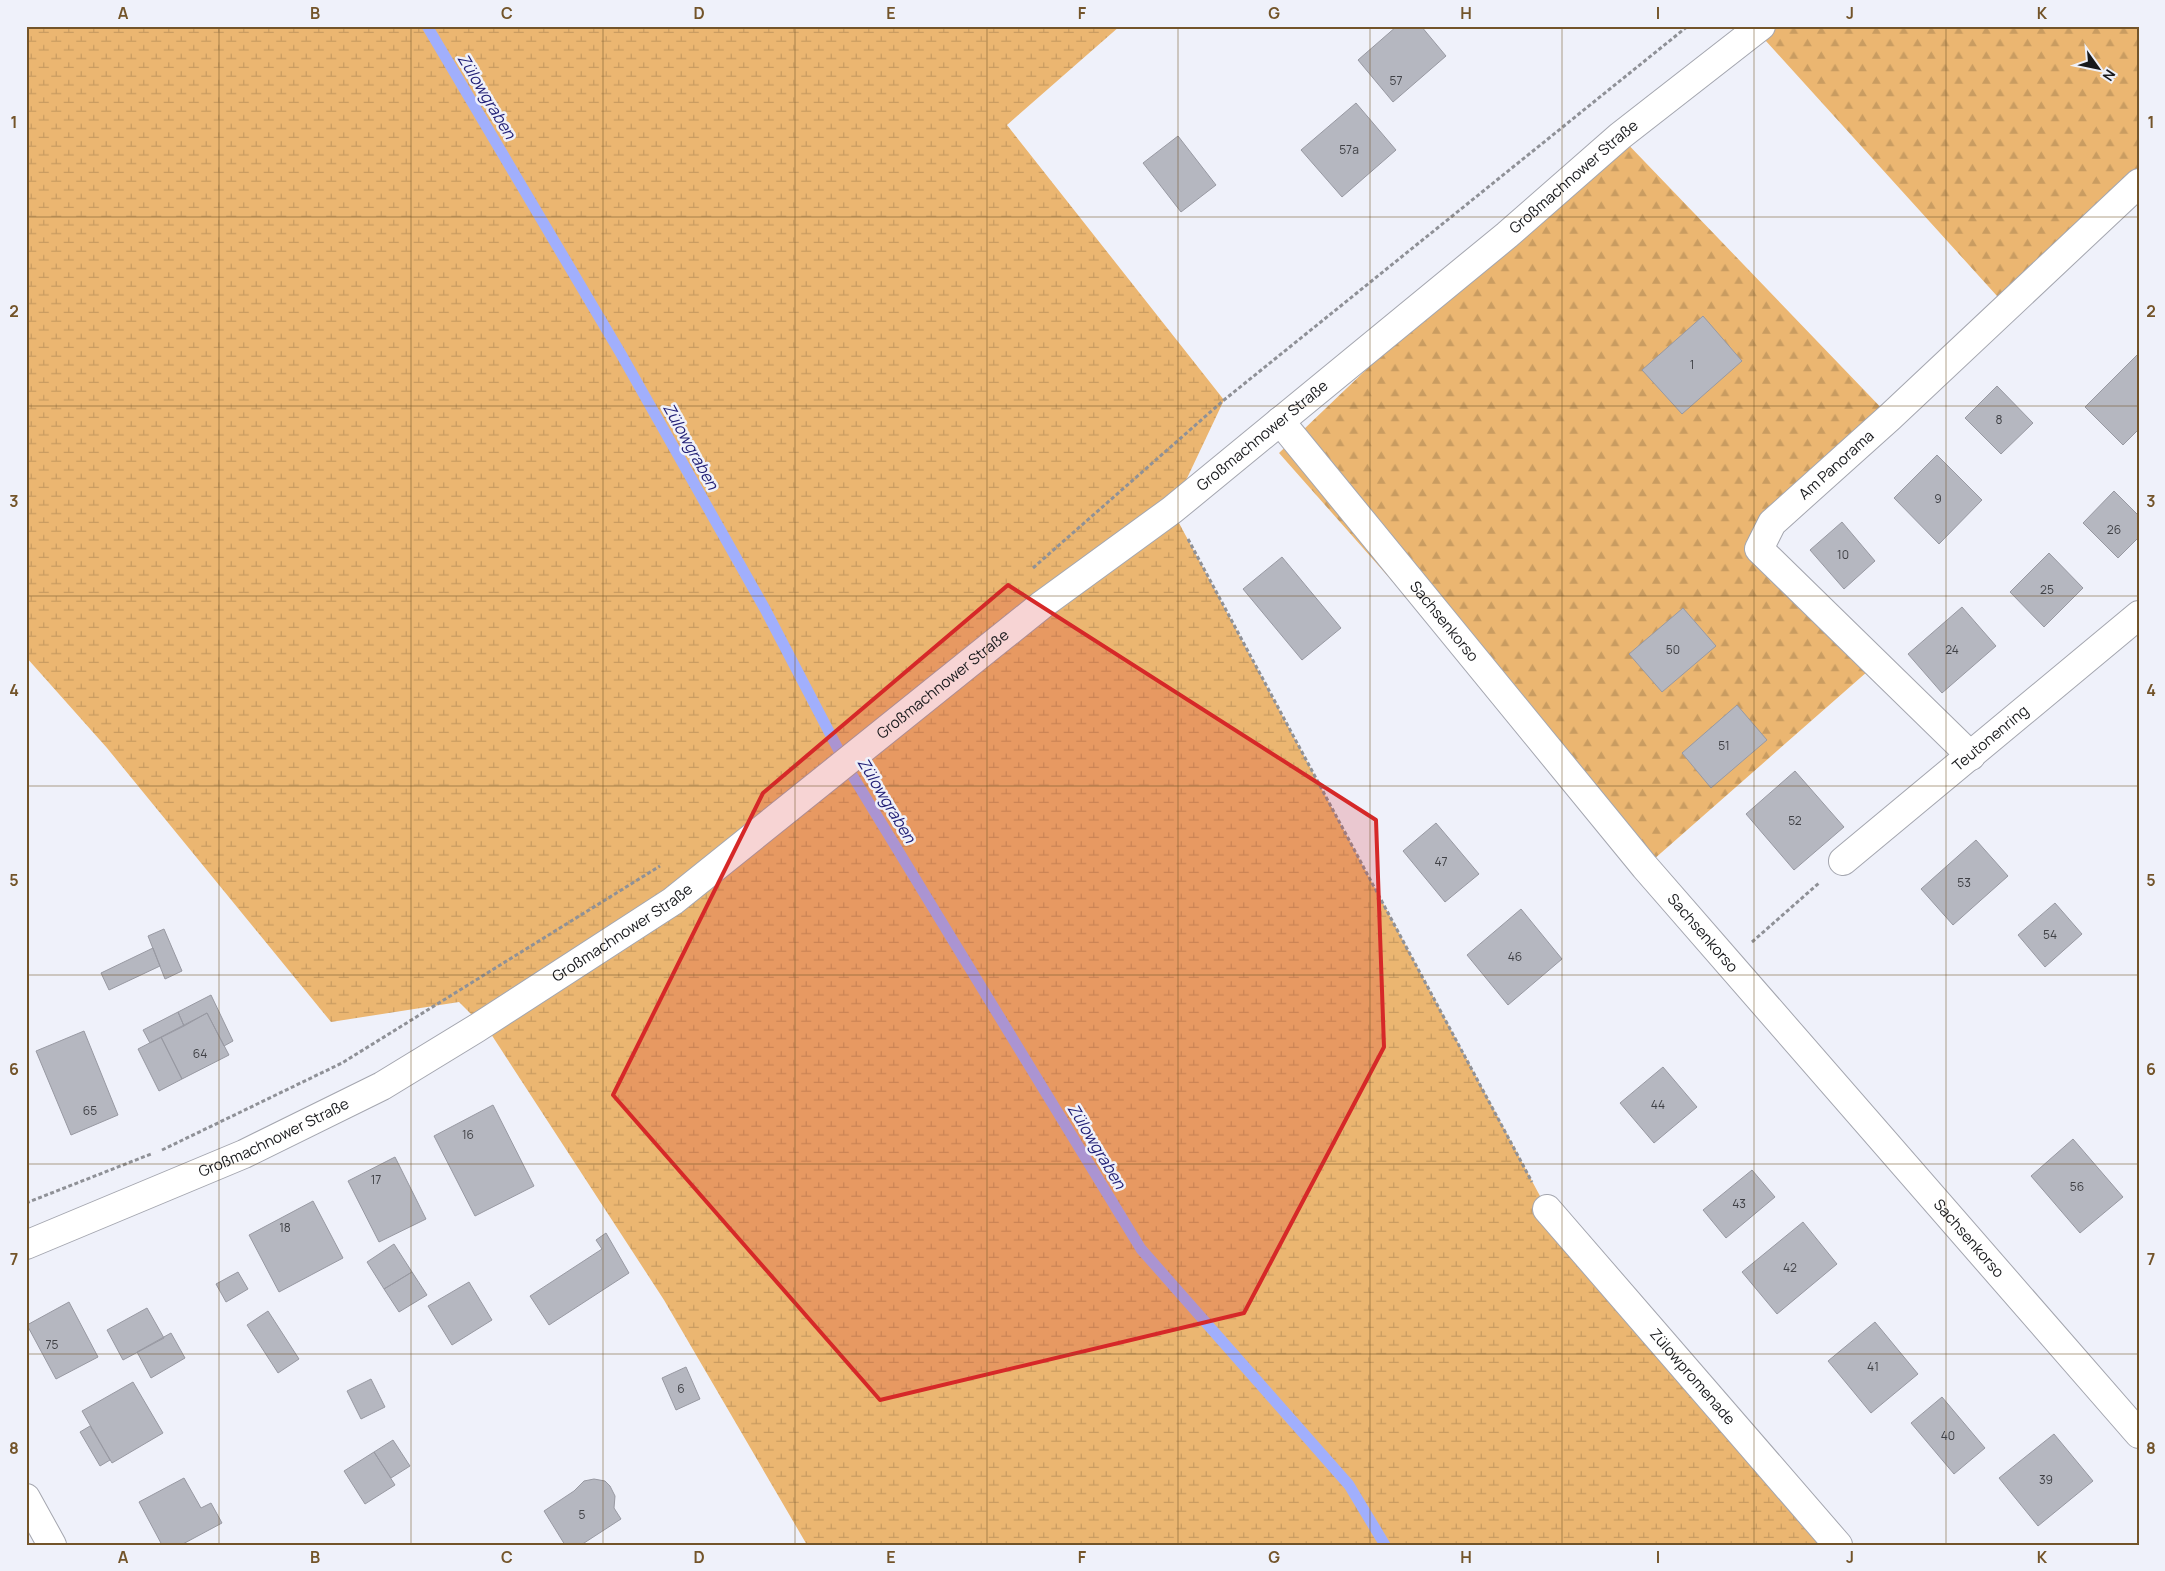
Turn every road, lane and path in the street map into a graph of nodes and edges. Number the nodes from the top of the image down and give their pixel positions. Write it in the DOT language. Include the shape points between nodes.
graph roads {
  1 [pos="1688,26"];
  2 [pos="1760,26"];
  3 [pos="2139,184"];
  4 [pos="1280,422"];
  5 [pos="1172,510"];
  6 [pos="1031,570"];
  7 [pos="2139,615"];
  8 [pos="1971,756"];
  9 [pos="1843,861"];
  10 [pos="663,864"];
  11 [pos="1728,963"];
  12 [pos="26,1203"];
  13 [pos="1547,1209"];
  14 [pos="26,1245"];
  15 [pos="2139,1434"];
  16 [pos="26,1498"];
  17 [pos="52,1545"];
  18 [pos="1838,1545"];
  1 -- 6 [label="path" via="1224,400"];
  2 -- 4 [label="street, Großmachnower Straße" via="1620,136 1507,236"];
  3 -- 8 [label="street, Am Panorama" via="1772,523 1759,549"];
  4 -- 5 [label="street, Großmachnower Straße"];
  4 -- 11 [label="street, Sachsenkorso" via="1645,867"];
  5 -- 13 [label="path"];
  5 -- 14 [label="street, Großmachnower Straße" via="1043,604 673,901 477,1028 382,1086 244,1154"];
  7 -- 8 [label="street, Teutonenring"];
  8 -- 9 [label="street, Teutonenring"];
  9 -- 11 [label="path"];
  10 -- 12 [label="path" via="342,1063 159,1151"];
  11 -- 15 [label="street, Sachsenkorso"];
  13 -- 18 [label="street, Zülowpromenade"];
  16 -- 17 [label="street"];
}
